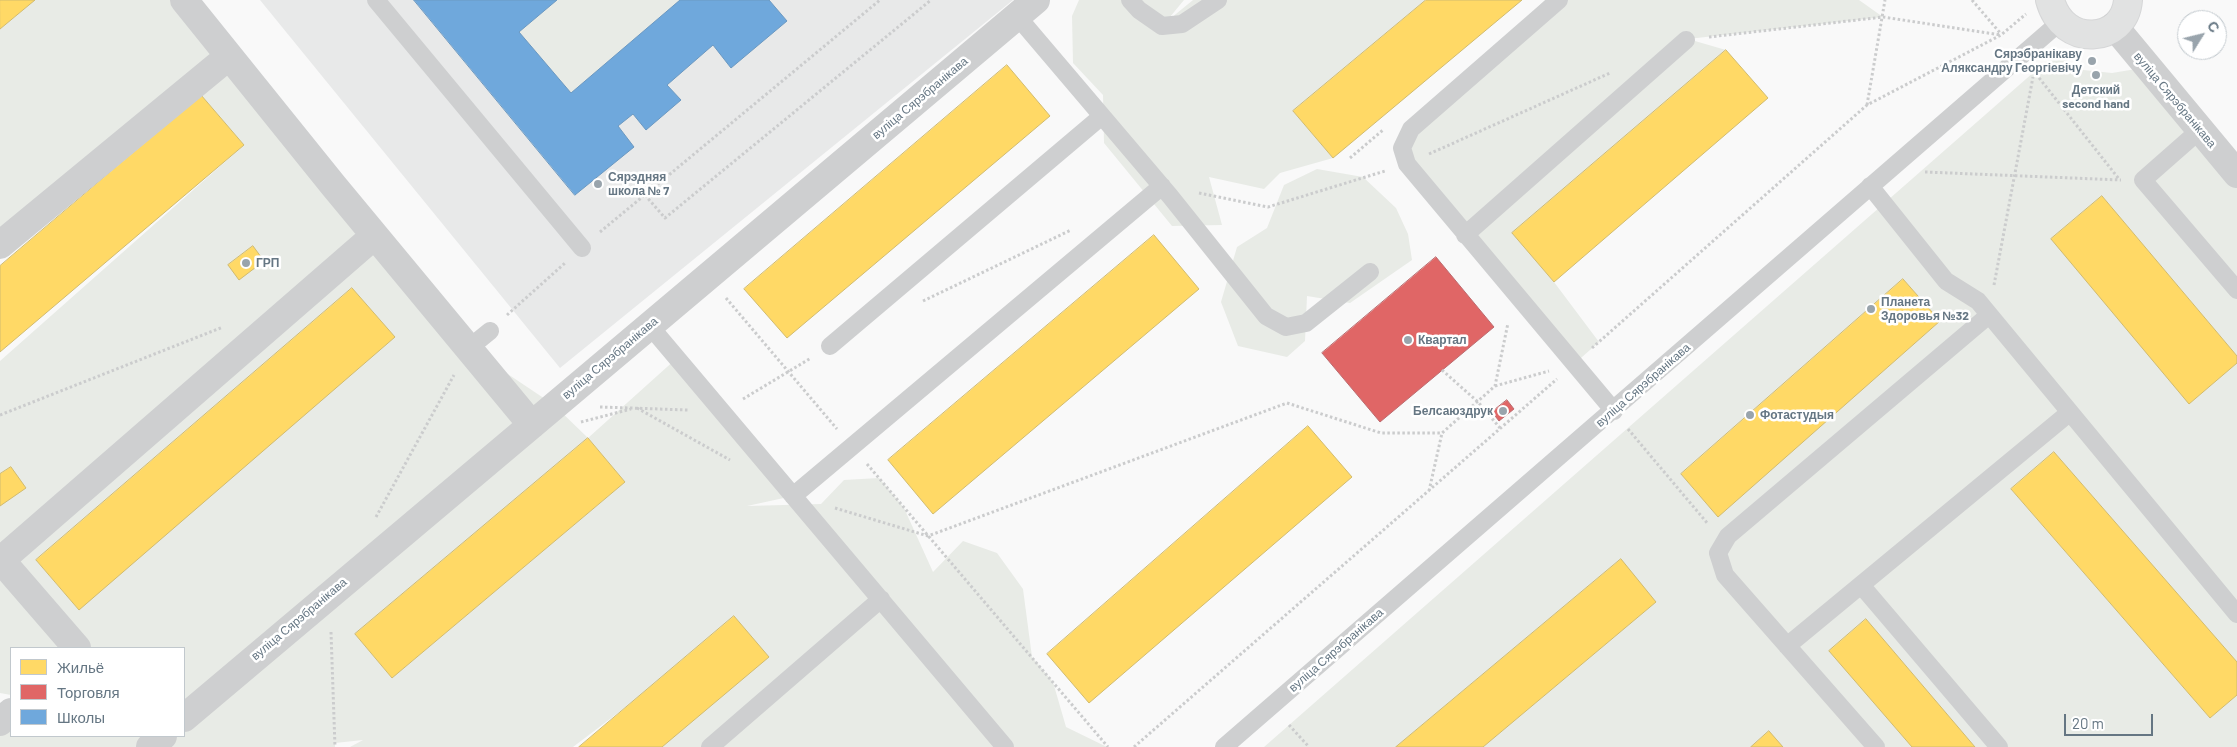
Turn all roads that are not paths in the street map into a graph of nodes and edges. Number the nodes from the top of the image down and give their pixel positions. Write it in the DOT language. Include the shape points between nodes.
graph roads {
  1 [pos="184,0"];
  2 [pos="376,0"];
  3 [pos="1130,0"];
  4 [pos="1218,0"];
  5 [pos="1558,0"];
  6 [pos="2128,0"];
  7 [pos="1026,8"];
  8 [pos="2055,11"];
  9 [pos="2114,26"];
  10 [pos="1686,40"];
  11 [pos="228,57"];
  12 [pos="1102,116"];
  13 [pos="2200,130"];
  14 [pos="2237,174"];
  15 [pos="1162,186"];
  16 [pos="1870,186"];
  17 [pos="1465,235"];
  18 [pos="374,236"];
  19 [pos="0,245"];
  20 [pos="582,248"];
  21 [pos="1370,272"];
  22 [pos="2237,290"];
  23 [pos="1988,314"];
  24 [pos="649,325"];
  25 [pos="490,331"];
  26 [pos="830,346"];
  27 [pos="468,348"];
  28 [pos="1614,411"];
  29 [pos="2070,412"];
  30 [pos="532,425"];
  31 [pos="793,496"];
  32 [pos="0,560"];
  33 [pos="1861,585"];
  34 [pos="881,600"];
  35 [pos="2237,614"];
  36 [pos="1787,646"];
  37 [pos="77,647"];
  38 [pos="10,713"];
  39 [pos="185,717"];
  40 [pos="0,722"];
  41 [pos="710,747"];
  42 [pos="1005,747"];
  43 [pos="1224,747"];
  44 [pos="1876,747"];
  45 [pos="1998,747"];
  1 -- 11 [label="street"];
  2 -- 20 [label="lane"];
  3 -- 4 [label="lane" via="1162,26 1182,24"];
  5 -- 17 [label="lane" via="1411,128 1402,148 1407,164"];
  6 -- 9 [label="street" via="2123,17"];
  7 -- 12 [label="lane"];
  7 -- 24 [label="street, вуліца Сярэбранікава"];
  8 -- 9 [label="street" via="2069,30 2080,34 2098,33"];
  8 -- 16 [label="lane, вуліца Сярэбранікава"];
  9 -- 13 [label="street, вуліца Сярэбранікава"];
  10 -- 17 [label="lane"];
  11 -- 18 [label="street"];
  11 -- 19 [label="street"];
  12 -- 15 [label="lane"];
  12 -- 26 [label="lane"];
  13 -- 14 [label="street, вуліца Сярэбранікава"];
  13 -- 22 [label="lane" via="2142,180"];
  15 -- 21 [label="lane" via="1266,316 1286,326 1306,323"];
  15 -- 31 [label="lane"];
  16 -- 23 [label="lane" via="1946,281 1978,301"];
  16 -- 28 [label="lane, вуліца Сярэбранікава"];
  17 -- 28 [label="lane"];
  18 -- 27 [label="street"];
  18 -- 32 [label="street"];
  23 -- 29 [label="lane"];
  23 -- 36 [label="lane" via="1728,536 1718,553 1724,575"];
  24 -- 30 [label="street, вуліца Сярэбранікава"];
  24 -- 31 [label="lane"];
  25 -- 27 [label="lane"];
  27 -- 30 [label="street"];
  28 -- 43 [label="lane, вуліца Сярэбранікава"];
  29 -- 33 [label="lane"];
  29 -- 35 [label="lane"];
  30 -- 39 [label="street, вуліца Сярэбранікава"];
  31 -- 34 [label="lane"];
  32 -- 37 [label="street"];
  33 -- 36 [label="lane"];
  33 -- 45 [label="lane"];
  34 -- 41 [label="lane"];
  34 -- 42 [label="lane"];
  36 -- 44 [label="lane"];
  38 -- 40 [label="street"];
}
